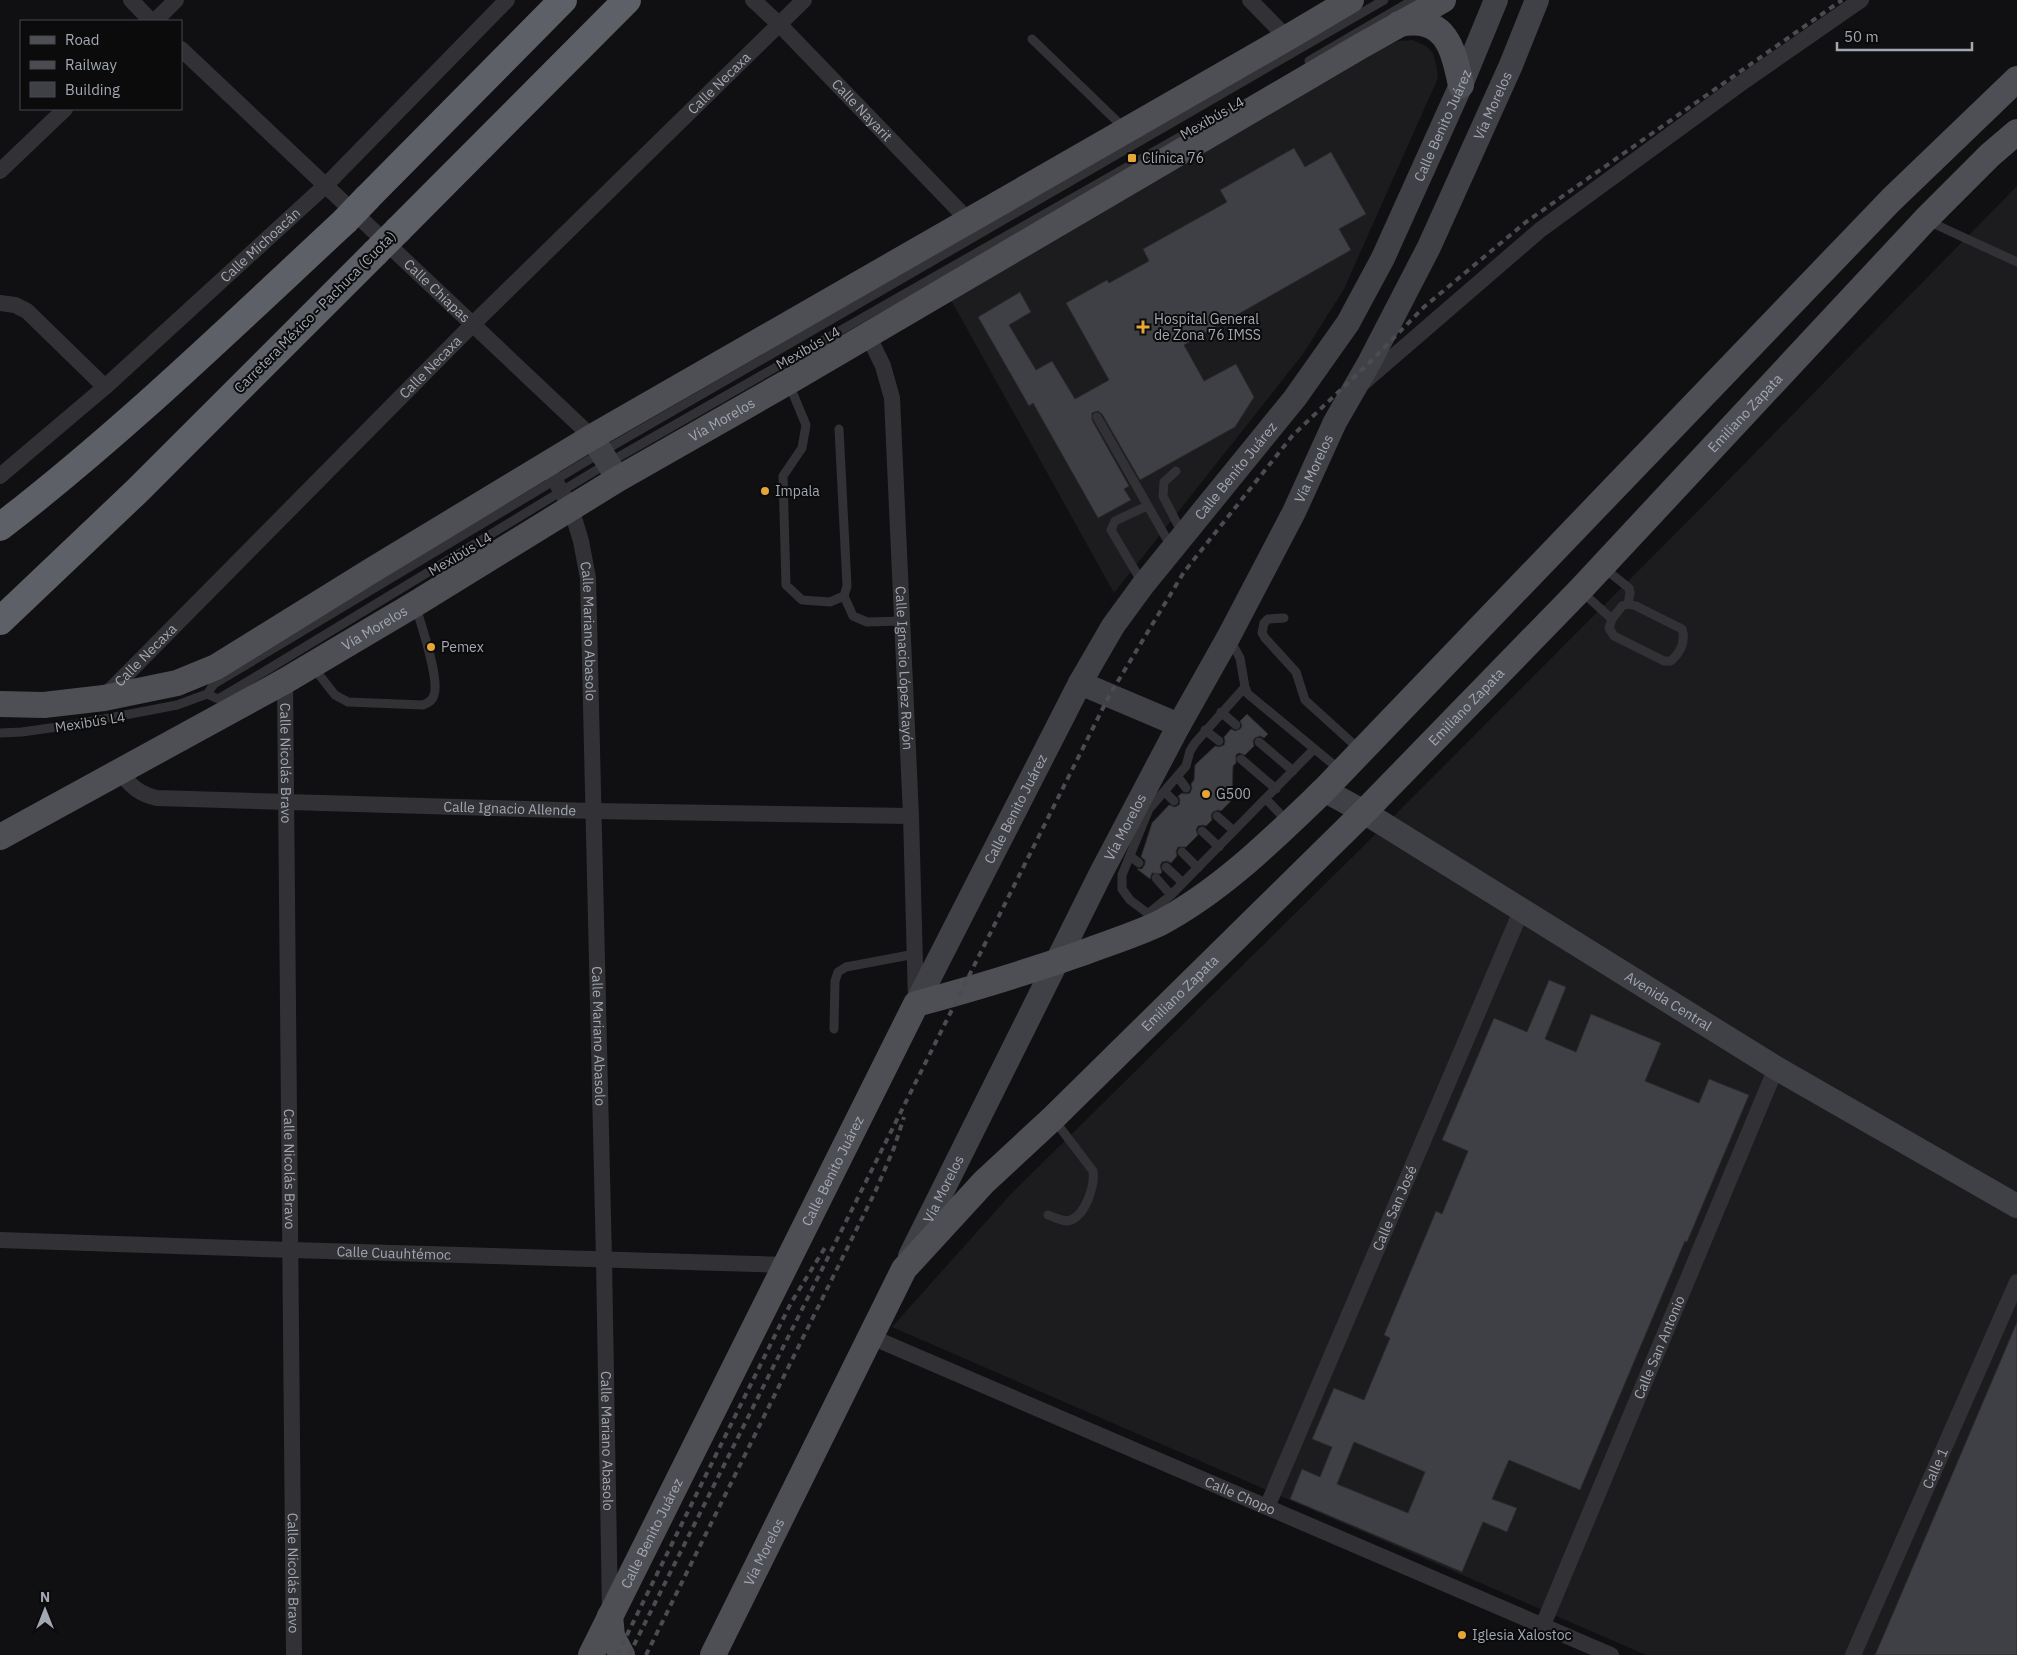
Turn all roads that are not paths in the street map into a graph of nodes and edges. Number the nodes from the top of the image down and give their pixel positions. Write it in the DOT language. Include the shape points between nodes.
graph roads {
  1 [pos="131,0"];
  2 [pos="176,0"];
  3 [pos="507,0"];
  4 [pos="564,0"];
  5 [pos="627,0"];
  6 [pos="753,0"];
  7 [pos="804,0"];
  8 [pos="1250,0"];
  9 [pos="1351,0"];
  10 [pos="1384,0"];
  11 [pos="1414,0"];
  12 [pos="1443,0"];
  13 [pos="1496,0"];
  14 [pos="1537,0"];
  15 [pos="1861,0"];
  16 [pos="150,20"];
  17 [pos="156,20"];
  18 [pos="1399,24"];
  19 [pos="780,25"];
  20 [pos="1287,38"];
  21 [pos="1032,39"];
  22 [pos="182,50"];
  23 [pos="1304,64"];
  24 [pos="2017,79"];
  25 [pos="1461,85"];
  26 [pos="1228,109"];
  27 [pos="64,110"];
  28 [pos="1126,130"];
  29 [pos="2017,132"];
  30 [pos="0,171"];
  31 [pos="326,185"];
  32 [pos="1926,220"];
  33 [pos="969,221"];
  34 [pos="2017,262"];
  35 [pos="0,304"];
  36 [pos="473,324"];
  37 [pos="868,335"];
  38 [pos="788,382"];
  39 [pos="104,387"];
  40 [pos="1353,391"];
  41 [pos="1097,417"];
  42 [pos="839,429"];
  43 [pos="605,458"];
  44 [pos="1176,471"];
  45 [pos="0,476"];
  46 [pos="558,487"];
  47 [pos="1147,506"];
  48 [pos="0,527"];
  49 [pos="1178,542"];
  50 [pos="1602,566"];
  51 [pos="1143,584"];
  52 [pos="1580,590"];
  53 [pos="844,596"];
  54 [pos="415,604"];
  55 [pos="1628,604"];
  56 [pos="1284,618"];
  57 [pos="1612,619"];
  58 [pos="0,621"];
  59 [pos="902,622"];
  60 [pos="1228,638"];
  61 [pos="312,665"];
  62 [pos="285,681"];
  63 [pos="1080,682"];
  64 [pos="1244,687"];
  65 [pos="207,694"];
  66 [pos="104,698"];
  67 [pos="0,704"];
  68 [pos="1221,712"];
  69 [pos="1236,725"];
  70 [pos="1193,729"];
  71 [pos="0,732"];
  72 [pos="1219,741"];
  73 [pos="1259,742"];
  74 [pos="1314,749"];
  75 [pos="1361,751"];
  76 [pos="1241,759"];
  77 [pos="1293,771"];
  78 [pos="119,772"];
  79 [pos="1178,777"];
  80 [pos="1333,781"];
  81 [pos="1186,788"];
  82 [pos="1276,789"];
  83 [pos="1166,792"];
  84 [pos="1266,799"];
  85 [pos="1174,801"];
  86 [pos="287,803"];
  87 [pos="1149,809"];
  88 [pos="594,811"];
  89 [pos="1364,812"];
  90 [pos="910,816"];
  91 [pos="1217,816"];
  92 [pos="1157,818"];
  93 [pos="1289,823"];
  94 [pos="1202,831"];
  95 [pos="1234,831"];
  96 [pos="0,837"];
  97 [pos="1219,847"];
  98 [pos="1182,852"];
  99 [pos="1124,856"];
  100 [pos="1139,863"];
  101 [pos="1166,867"];
  102 [pos="1198,868"];
  103 [pos="1156,878"];
  104 [pos="1183,883"];
  105 [pos="1171,894"];
  106 [pos="1522,909"];
  107 [pos="1154,918"];
  108 [pos="914,954"];
  109 [pos="1056,962"];
  110 [pos="916,1004"];
  111 [pos="834,1029"];
  112 [pos="1776,1068"];
  113 [pos="1053,1118"];
  114 [pos="2017,1206"];
  115 [pos="1048,1215"];
  116 [pos="0,1240"];
  117 [pos="292,1250"];
  118 [pos="604,1260"];
  119 [pos="786,1265"];
  120 [pos="904,1269"];
  121 [pos="2017,1282"];
  122 [pos="869,1336"];
  123 [pos="1266,1507"];
  124 [pos="610,1616"];
  125 [pos="1543,1625"];
  126 [pos="1592,1651"];
  127 [pos="294,1655"];
  128 [pos="591,1655"];
  129 [pos="622,1655"];
  130 [pos="712,1655"];
  131 [pos="1611,1655"];
  132 [pos="1853,1655"];
  1 -- 16 [label="street"];
  2 -- 17 [label="street"];
  3 -- 31 [label="street, Calle Michoacán"];
  4 -- 48 [label="highway, bridge" via="344,221 203,353 102,443"];
  5 -- 58 [label="highway, Carretera México - Pachuca (Cuota), bridge" via="137,491"];
  6 -- 19 [label="street, Calle Nayarit"];
  7 -- 19 [label="street, Calle Necaxa"];
  8 -- 20 [label="street"];
  9 -- 20 [label="main road, Vía Morelos"];
  10 -- 43 [label="lane, Mexibús L4"];
  11 -- 23 [label="lane"];
  12 -- 18 [label="main road, Vía Morelos"];
  13 -- 25 [label="main road, Calle Benito Juárez"];
  14 -- 40 [label="main road, Vía Morelos" via="1430,248"];
  15 -- 40 [label="street" via="1540,230"];
  18 -- 25 [label="main road" via="1420,23 1439,31 1452,48"];
  18 -- 37 [label="main road, Vía Morelos"];
  19 -- 33 [label="street, Calle Nayarit"];
  19 -- 36 [label="street, Calle Necaxa"];
  20 -- 28 [label="main road, Vía Morelos"];
  21 -- 28 [label="lane"];
  22 -- 31 [label="street, Calle Chiapas"];
  24 -- 75 [label="main road" via="1891,200"];
  25 -- 49 [label="main road, Calle Benito Juárez" via="1383,258 1348,323 1295,398"];
  26 -- 43 [label="lane, Mexibús L4"];
  27 -- 30 [label="street"];
  28 -- 33 [label="main road, Vía Morelos"];
  29 -- 32 [label="main road, Emiliano Zapata"];
  31 -- 36 [label="street, Calle Chiapas"];
  31 -- 39 [label="street, Calle Michoacán"];
  32 -- 34 [label="lane"];
  32 -- 50 [label="main road, Emiliano Zapata"];
  33 -- 43 [label="main road, Vía Morelos"];
  35 -- 39 [label="street" via="15,305 27,311"];
  36 -- 43 [label="street, Calle Chiapas"];
  36 -- 66 [label="street, Calle Necaxa"];
  37 -- 38 [label="main road, Vía Morelos"];
  37 -- 59 [label="street, Calle Ignacio López Rayón" via="883,366 892,398"];
  38 -- 43 [label="main road, Vía Morelos"];
  38 -- 53 [label="lane" via="806,425 802,448 783,476 786,585 802,600 830,602"];
  39 -- 45 [label="street, Calle Michoacán"];
  40 -- 60 [label="main road, Vía Morelos"];
  41 -- 47 [label="lane"];
  42 -- 53 [label="lane" via="847,586"];
  43 -- 46 [label="main road, Vía Morelos"];
  43 -- 46 [label="main road, Vía Morelos"];
  44 -- 49 [label="lane" via="1164,482 1163,496"];
  46 -- 54 [label="main road, Vía Morelos"];
  46 -- 65 [label="lane, Mexibús L4" via="214,684"];
  46 -- 65 [label="lane, Mexibús L4" via="237,688 218,699"];
  46 -- 66 [label="main road, Vía Morelos" via="374,569 216,667 177,683"];
  46 -- 88 [label="street, Calle Mariano Abasolo" via="581,541 588,578"];
  47 -- 49 [label="lane"];
  47 -- 51 [label="lane" via="1115,521 1111,530"];
  49 -- 51 [label="main road, Calle Benito Juárez"];
  50 -- 52 [label="main road, Emiliano Zapata"];
  50 -- 55 [label="lane" via="1629,588"];
  51 -- 63 [label="main road, Calle Benito Juárez" via="1113,626"];
  52 -- 57 [label="lane"];
  52 -- 89 [label="main road, Emiliano Zapata"];
  53 -- 59 [label="lane" via="853,616 866,622"];
  54 -- 61 [label="main road, Vía Morelos"];
  54 -- 61 [label="lane" via="435,680 435,694 428,703 348,702 336,695"];
  55 -- 57 [label="lane" via="1622,606"];
  55 -- 57 [label="lane" via="1682,630 1684,641 1671,661 1664,661 1614,636 1609,628"];
  56 -- 75 [label="lane" via="1268,619 1262,633 1296,672 1305,700"];
  59 -- 90 [label="street, Calle Ignacio López Rayón"];
  60 -- 64 [label="lane" via="1240,658"];
  60 -- 70 [label="main road, Vía Morelos"];
  61 -- 62 [label="main road, Vía Morelos"];
  62 -- 78 [label="main road, Vía Morelos"];
  62 -- 86 [label="street, Calle Nicolás Bravo"];
  63 -- 70 [label="main road"];
  63 -- 110 [label="main road, Calle Benito Juárez"];
  64 -- 68 [label="lane"];
  64 -- 74 [label="lane" via="1248,694"];
  65 -- 71 [label="lane, Mexibús L4" via="133,715"];
  66 -- 67 [label="main road, Vía Morelos" via="44,704"];
  68 -- 69 [label="lane"];
  68 -- 70 [label="lane"];
  70 -- 72 [label="lane"];
  70 -- 79 [label="lane" via="1186,766"];
  70 -- 99 [label="main road, Vía Morelos"];
  73 -- 77 [label="lane"];
  74 -- 77 [label="lane"];
  74 -- 80 [label="lane"];
  75 -- 80 [label="main road"];
  76 -- 82 [label="lane"];
  77 -- 82 [label="lane"];
  78 -- 86 [label="street, Calle Ignacio Allende" via="144,795 157,798"];
  78 -- 96 [label="main road, Vía Morelos"];
  79 -- 81 [label="lane"];
  79 -- 83 [label="lane"];
  80 -- 89 [label="main road, Avenida Central"];
  80 -- 93 [label="main road"];
  82 -- 84 [label="lane"];
  83 -- 85 [label="lane"];
  83 -- 87 [label="lane"];
  84 -- 93 [label="lane"];
  84 -- 95 [label="lane"];
  86 -- 88 [label="street, Calle Ignacio Allende"];
  86 -- 117 [label="street, Calle Nicolás Bravo"];
  87 -- 92 [label="lane"];
  87 -- 99 [label="lane" via="1142,841"];
  88 -- 90 [label="street, Calle Ignacio Allende"];
  88 -- 118 [label="street, Calle Mariano Abasolo"];
  89 -- 106 [label="main road, Avenida Central"];
  89 -- 113 [label="main road, Emiliano Zapata"];
  90 -- 108 [label="street, Calle Ignacio López Rayón"];
  91 -- 95 [label="lane"];
  93 -- 107 [label="main road" via="1200,898"];
  94 -- 97 [label="lane"];
  95 -- 97 [label="lane"];
  97 -- 102 [label="lane"];
  98 -- 102 [label="lane"];
  99 -- 100 [label="lane"];
  99 -- 107 [label="lane" via="1122,889 1130,900"];
  99 -- 109 [label="main road, Vía Morelos"];
  101 -- 104 [label="lane"];
  102 -- 104 [label="lane"];
  103 -- 105 [label="lane"];
  104 -- 105 [label="lane"];
  105 -- 107 [label="lane"];
  106 -- 112 [label="main road, Avenida Central"];
  106 -- 123 [label="street, Calle San José"];
  107 -- 109 [label="main road" via="1122,939"];
  108 -- 110 [label="street, Calle Ignacio López Rayón"];
  108 -- 111 [label="lane" via="846,967 838,972"];
  109 -- 110 [label="main road"];
  109 -- 120 [label="main road, Vía Morelos"];
  110 -- 119 [label="main road, Calle Benito Juárez"];
  112 -- 114 [label="main road, Avenida Central"];
  112 -- 125 [label="street, Calle San Antonio"];
  113 -- 115 [label="lane" via="1093,1171 1095,1180 1078,1216 1062,1220"];
  113 -- 120 [label="main road, Emiliano Zapata" via="984,1182"];
  116 -- 117 [label="street, Calle Cuauhtémoc"];
  117 -- 118 [label="street, Calle Cuauhtémoc"];
  117 -- 127 [label="street, Calle Nicolás Bravo"];
  118 -- 119 [label="street, Calle Cuauhtémoc"];
  118 -- 124 [label="street, Calle Mariano Abasolo"];
  119 -- 124 [label="main road, Calle Benito Juárez"];
  120 -- 122 [label="main road, Vía Morelos"];
  121 -- 132 [label="street, Calle 1"];
  122 -- 123 [label="street, Calle Chopo"];
  122 -- 130 [label="main road, Vía Morelos"];
  123 -- 125 [label="street, Calle Chopo"];
  124 -- 128 [label="main road, Calle Benito Juárez"];
  124 -- 129 [label="main road" via="612,1636"];
  125 -- 126 [label="street, Calle Chopo"];
  126 -- 131 [label="street, Calle Chopo"];
}
